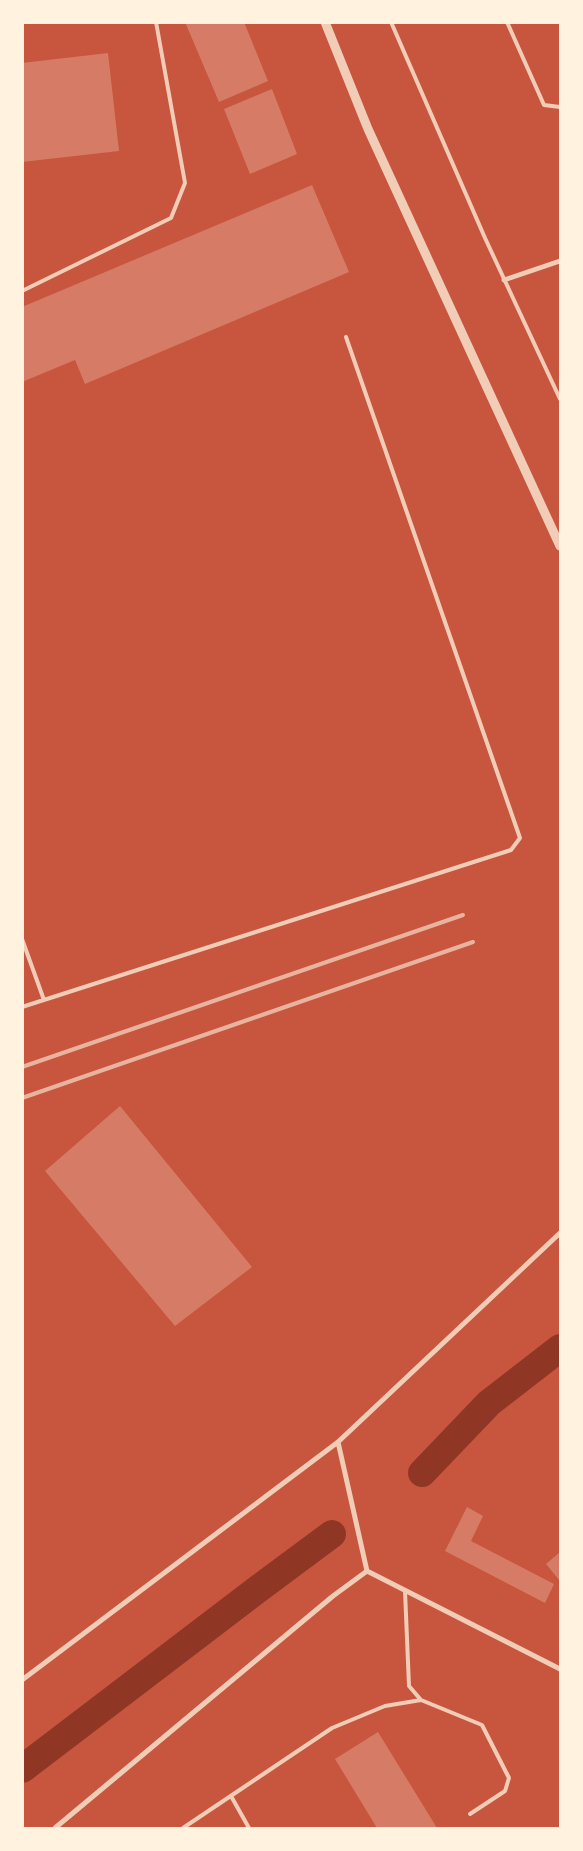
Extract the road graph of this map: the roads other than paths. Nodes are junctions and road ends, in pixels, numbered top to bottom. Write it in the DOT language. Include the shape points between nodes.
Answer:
graph roads {
  1 [pos="156,22"];
  2 [pos="325,22"];
  3 [pos="391,22"];
  4 [pos="507,22"];
  5 [pos="560,107"];
  6 [pos="560,261"];
  7 [pos="504,280"];
  8 [pos="22,291"];
  9 [pos="346,337"];
  10 [pos="560,399"];
  11 [pos="560,546"];
  12 [pos="22,939"];
  13 [pos="44,1000"];
  14 [pos="22,1007"];
  15 [pos="560,1233"];
  16 [pos="338,1442"];
  17 [pos="367,1571"];
  18 [pos="405,1591"];
  19 [pos="560,1668"];
  20 [pos="22,1680"];
  21 [pos="421,1700"];
  22 [pos="231,1796"];
  23 [pos="470,1814"];
  24 [pos="55,1828"];
  25 [pos="183,1828"];
  26 [pos="249,1828"];
  1 -- 8 [label="lane" via="185,183 171,218"];
  2 -- 11 [label="street" via="368,129"];
  3 -- 7 [label="lane"];
  4 -- 5 [label="lane" via="544,105"];
  6 -- 7 [label="street"];
  7 -- 10 [label="lane"];
  9 -- 13 [label="lane" via="520,838 511,850"];
  12 -- 13 [label="lane"];
  13 -- 14 [label="lane"];
  15 -- 16 [label="street"];
  16 -- 17 [label="street"];
  16 -- 20 [label="street"];
  17 -- 18 [label="street"];
  17 -- 24 [label="street"];
  18 -- 19 [label="street"];
  18 -- 21 [label="lane" via="408,1686"];
  21 -- 22 [label="lane" via="385,1706 332,1728"];
  21 -- 23 [label="lane" via="482,1724 508,1778 505,1791"];
  22 -- 25 [label="lane"];
  22 -- 26 [label="lane"];
}
